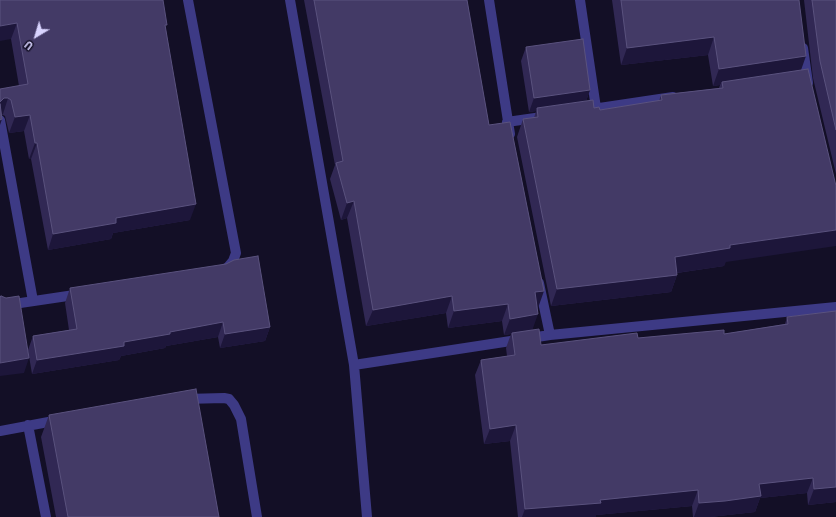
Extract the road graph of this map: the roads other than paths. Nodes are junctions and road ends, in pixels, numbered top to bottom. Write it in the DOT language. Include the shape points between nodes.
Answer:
graph roads {
  1 [pos="188,0"];
  2 [pos="290,0"];
  3 [pos="488,0"];
  4 [pos="580,0"];
  5 [pos="802,39"];
  6 [pos="810,94"];
  7 [pos="682,96"];
  8 [pos="596,108"];
  9 [pos="574,112"];
  10 [pos="544,116"];
  11 [pos="0,120"];
  12 [pos="507,122"];
  13 [pos="512,145"];
  14 [pos="212,273"];
  15 [pos="538,276"];
  16 [pos="88,292"];
  17 [pos="33,301"];
  18 [pos="0,306"];
  19 [pos="836,307"];
  20 [pos="550,335"];
  21 [pos="354,365"];
  22 [pos="176,400"];
  23 [pos="67,419"];
  24 [pos="28,425"];
  25 [pos="0,431"];
  26 [pos="46,517"];
  27 [pos="257,517"];
  28 [pos="367,517"];
  1 -- 14 [label="street" via="236,253 228,267"];
  2 -- 21 [label="street"];
  3 -- 12 [label="street"];
  4 -- 8 [label="street"];
  5 -- 6 [label="street" via="803,79"];
  7 -- 8 [label="street"];
  8 -- 9 [label="street"];
  10 -- 12 [label="street"];
  11 -- 17 [label="street"];
  12 -- 13 [label="street"];
  15 -- 20 [label="street"];
  16 -- 17 [label="street"];
  17 -- 18 [label="street"];
  19 -- 20 [label="street"];
  20 -- 21 [label="street"];
  21 -- 28 [label="street"];
  22 -- 27 [label="street" via="224,398 234,405 242,419"];
  23 -- 24 [label="street"];
  24 -- 25 [label="street"];
  24 -- 26 [label="street"];
}
